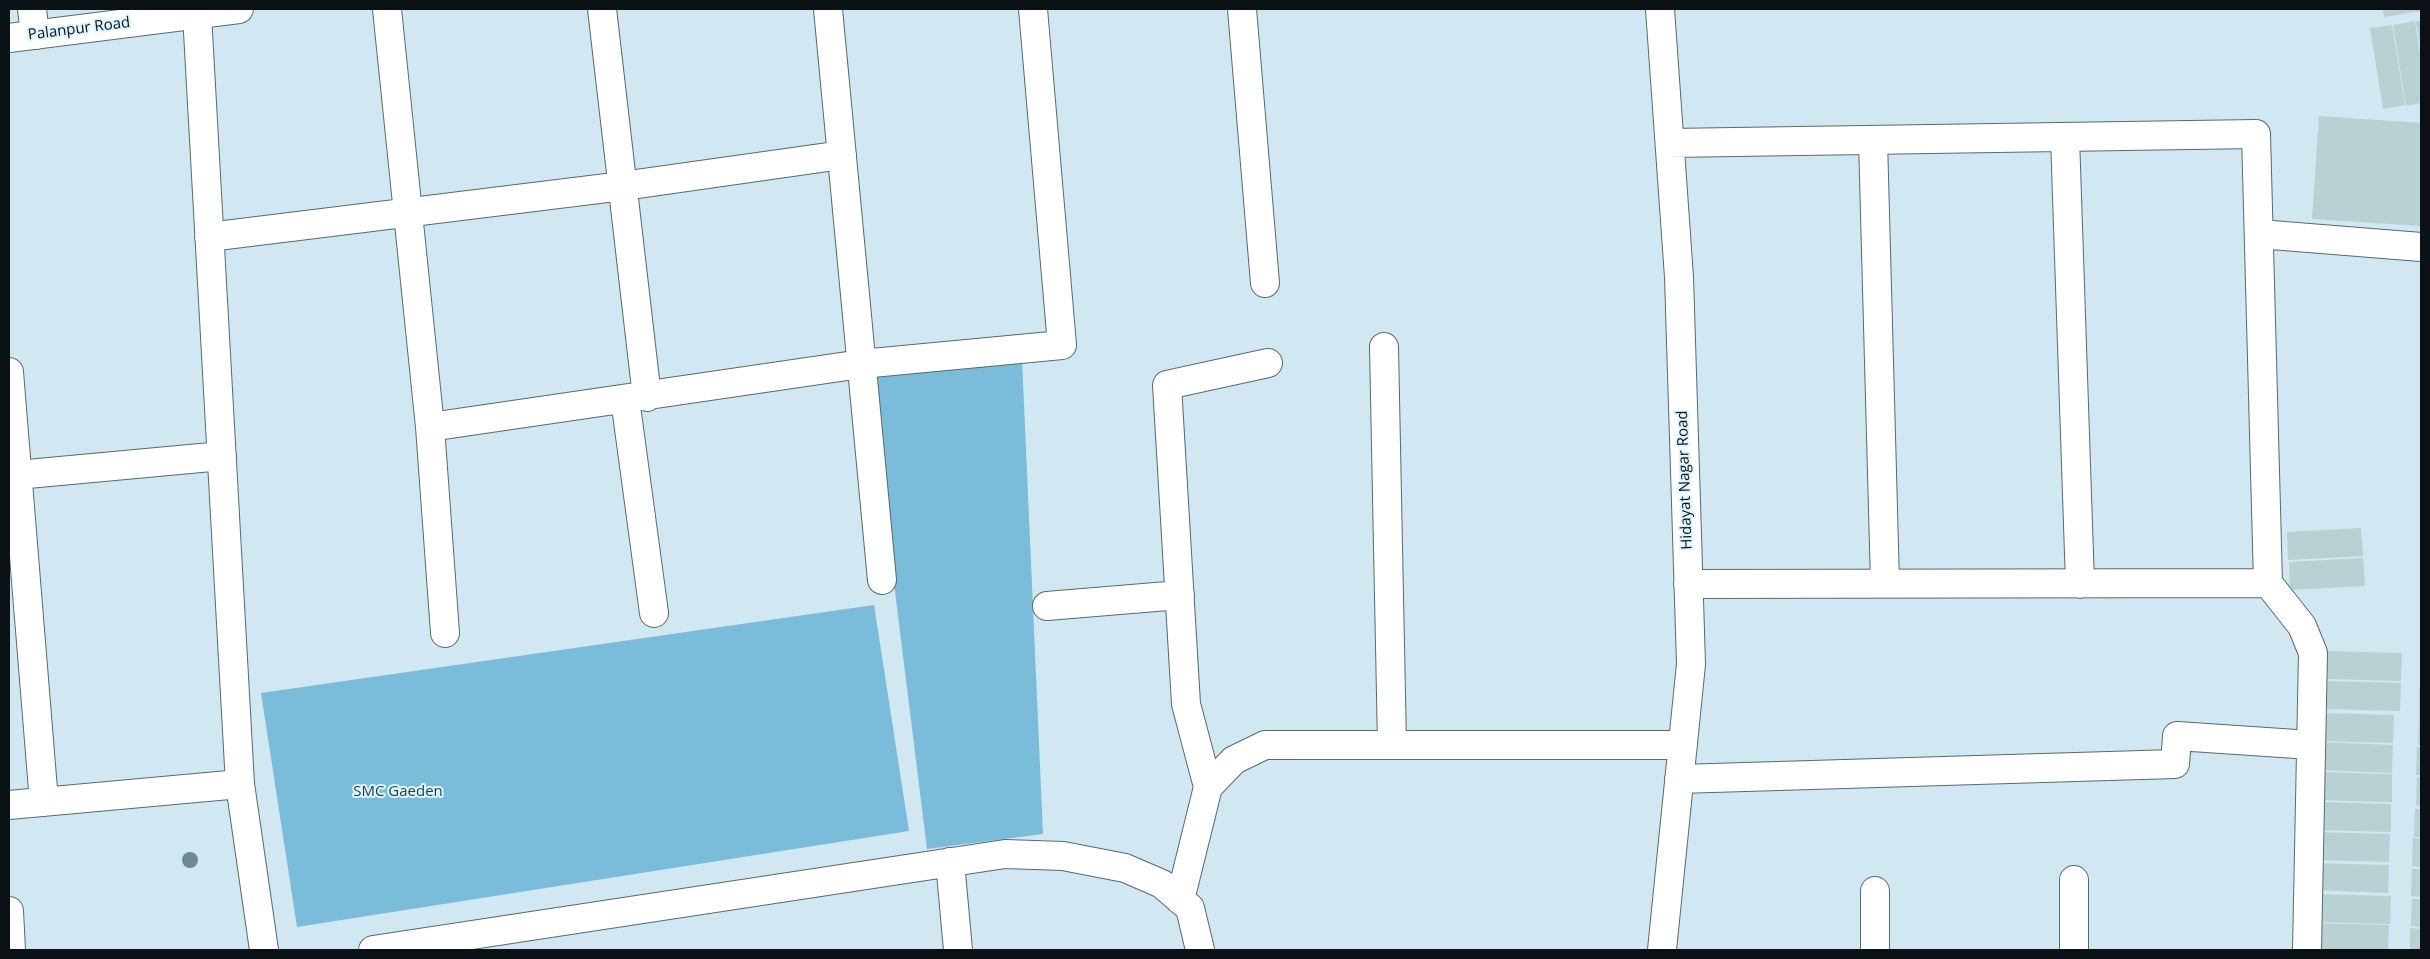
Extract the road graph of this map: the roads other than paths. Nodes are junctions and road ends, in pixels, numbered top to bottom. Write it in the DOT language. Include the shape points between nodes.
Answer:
graph roads {
  1 [pos="239,9"];
  2 [pos="387,9"];
  3 [pos="602,9"];
  4 [pos="828,9"];
  5 [pos="1033,9"];
  6 [pos="1242,9"];
  7 [pos="1660,9"];
  8 [pos="152,14"];
  9 [pos="197,14"];
  10 [pos="34,22"];
  11 [pos="9,38"];
  12 [pos="2066,136"];
  13 [pos="1873,140"];
  14 [pos="1670,143"];
  15 [pos="842,155"];
  16 [pos="623,186"];
  17 [pos="408,213"];
  18 [pos="2259,234"];
  19 [pos="209,237"];
  20 [pos="2421,247"];
  21 [pos="1266,283"];
  22 [pos="1384,347"];
  23 [pos="861,364"];
  24 [pos="1268,364"];
  25 [pos="9,372"];
  26 [pos="636,398"];
  27 [pos="430,427"];
  28 [pos="222,456"];
  29 [pos="17,475"];
  30 [pos="882,580"];
  31 [pos="1885,583"];
  32 [pos="2268,583"];
  33 [pos="1688,584"];
  34 [pos="2080,584"];
  35 [pos="1180,595"];
  36 [pos="1047,606"];
  37 [pos="654,613"];
  38 [pos="445,633"];
  39 [pos="2311,744"];
  40 [pos="1392,745"];
  41 [pos="1682,745"];
  42 [pos="1679,779"];
  43 [pos="240,784"];
  44 [pos="1208,787"];
  45 [pos="44,802"];
  46 [pos="9,804"];
  47 [pos="950,862"];
  48 [pos="2074,880"];
  49 [pos="1875,891"];
  50 [pos="1180,900"];
  51 [pos="9,911"];
  52 [pos="11,950"];
  53 [pos="264,950"];
  54 [pos="373,950"];
  55 [pos="958,950"];
  56 [pos="1200,950"];
  57 [pos="1662,950"];
  58 [pos="1874,950"];
  59 [pos="2074,950"];
  60 [pos="2307,950"];
  1 -- 9 [label="street, Palanpur Road"];
  2 -- 17 [label="street"];
  3 -- 16 [label="street"];
  4 -- 15 [label="street"];
  5 -- 23 [label="street" via="1062,345"];
  6 -- 21 [label="street"];
  7 -- 14 [label="street, Hidayat Nagar Road"];
  8 -- 9 [label="street, Palanpur Road"];
  8 -- 10 [label="street, Palanpur Road"];
  9 -- 19 [label="street"];
  10 -- 11 [label="street, Palanpur Road"];
  12 -- 13 [label="street"];
  12 -- 18 [label="street" via="2256,134"];
  12 -- 34 [label="street"];
  13 -- 14 [label="street"];
  13 -- 31 [label="street"];
  14 -- 33 [label="street, Hidayat Nagar Road" via="1679,277"];
  15 -- 16 [label="street"];
  15 -- 23 [label="street"];
  16 -- 17 [label="street"];
  16 -- 26 [label="street"];
  17 -- 19 [label="street"];
  17 -- 27 [label="street"];
  18 -- 20 [label="street"];
  18 -- 32 [label="street"];
  19 -- 28 [label="street"];
  22 -- 40 [label="street"];
  23 -- 26 [label="street"];
  23 -- 30 [label="street"];
  24 -- 35 [label="street" via="1167,385"];
  25 -- 29 [label="street"];
  26 -- 27 [label="street"];
  26 -- 37 [label="street"];
  27 -- 38 [label="street"];
  28 -- 29 [label="street"];
  28 -- 43 [label="street"];
  29 -- 45 [label="street"];
  31 -- 33 [label="street"];
  31 -- 34 [label="street"];
  32 -- 34 [label="street"];
  32 -- 39 [label="street" via="2302,626 2314,654"];
  33 -- 41 [label="street, Hidayat Nagar Road" via="1691,664"];
  35 -- 36 [label="street"];
  35 -- 44 [label="street" via="1186,704"];
  39 -- 42 [label="street" via="2177,736 2175,764"];
  39 -- 60 [label="street"];
  40 -- 41 [label="street"];
  40 -- 44 [label="street" via="1265,745 1234,760"];
  41 -- 42 [label="street, Hidayat Nagar Road"];
  42 -- 57 [label="street, Hidayat Nagar Road"];
  43 -- 45 [label="street"];
  43 -- 53 [label="street"];
  44 -- 50 [label="street"];
  45 -- 46 [label="street"];
  47 -- 50 [label="street" via="1005,854 1063,856 1125,868 1162,884"];
  47 -- 54 [label="street"];
  47 -- 55 [label="street"];
  48 -- 59 [label="street"];
  49 -- 58 [label="street"];
  50 -- 56 [label="street" via="1190,908"];
  51 -- 52 [label="street"];
}
